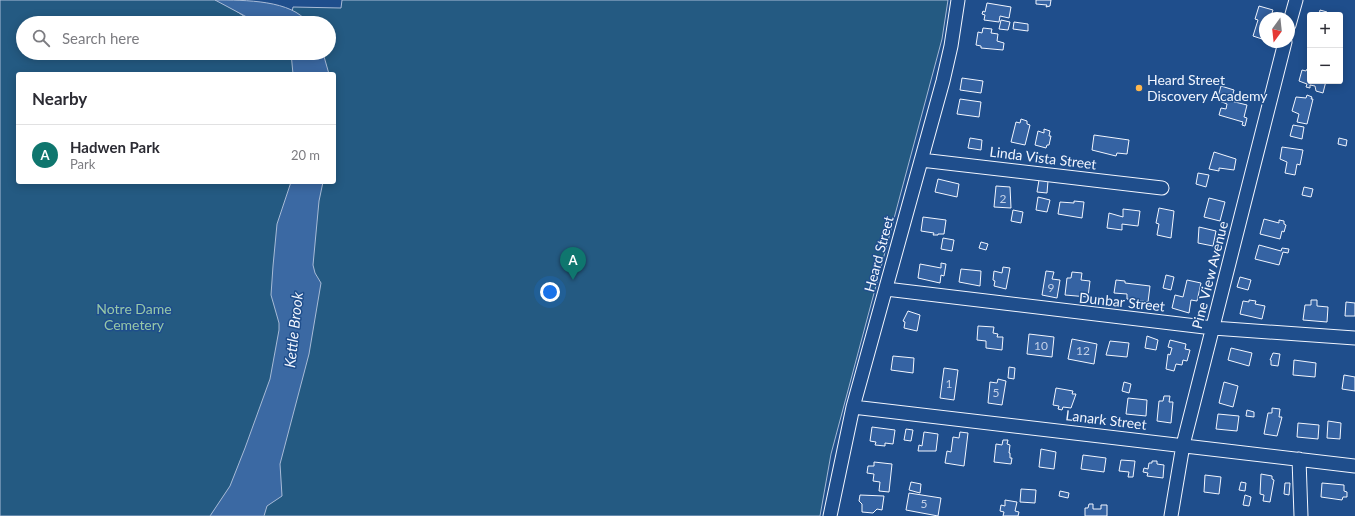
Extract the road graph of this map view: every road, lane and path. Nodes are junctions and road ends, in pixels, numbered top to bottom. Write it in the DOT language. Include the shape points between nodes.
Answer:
graph roads {
  1 [pos="958,0"];
  2 [pos="1296,0"];
  3 [pos="1293,12"];
  4 [pos="1283,48"];
  5 [pos="921,160"];
  6 [pos="1162,188"];
  7 [pos="886,289"];
  8 [pos="1213,328"];
  9 [pos="1355,338"];
  10 [pos="853,407"];
  11 [pos="1183,446"];
  12 [pos="1299,459"];
  13 [pos="1355,466"];
  14 [pos="830,516"];
  15 [pos="1170,516"];
  16 [pos="1301,516"];
  1 -- 5 [label="street, Heard Street" via="951,46"];
  2 -- 3 [label="street"];
  4 -- 8 [label="street, Pine View Avenue"];
  5 -- 6 [label="street, Linda Vista Street"];
  5 -- 7 [label="street, Heard Street"];
  7 -- 8 [label="street, Dunbar Street"];
  7 -- 10 [label="street, Heard Street"];
  8 -- 9 [label="street, Dunbar Street"];
  8 -- 11 [label="street, Pine View Avenue"];
  10 -- 11 [label="street, Lanark Street"];
  10 -- 14 [label="street, Heard Street"];
  11 -- 12 [label="street, Lanark Street"];
  11 -- 15 [label="street, Pine View Avenue"];
  12 -- 13 [label="street, Lanark Street"];
  12 -- 16 [label="street"];
}
